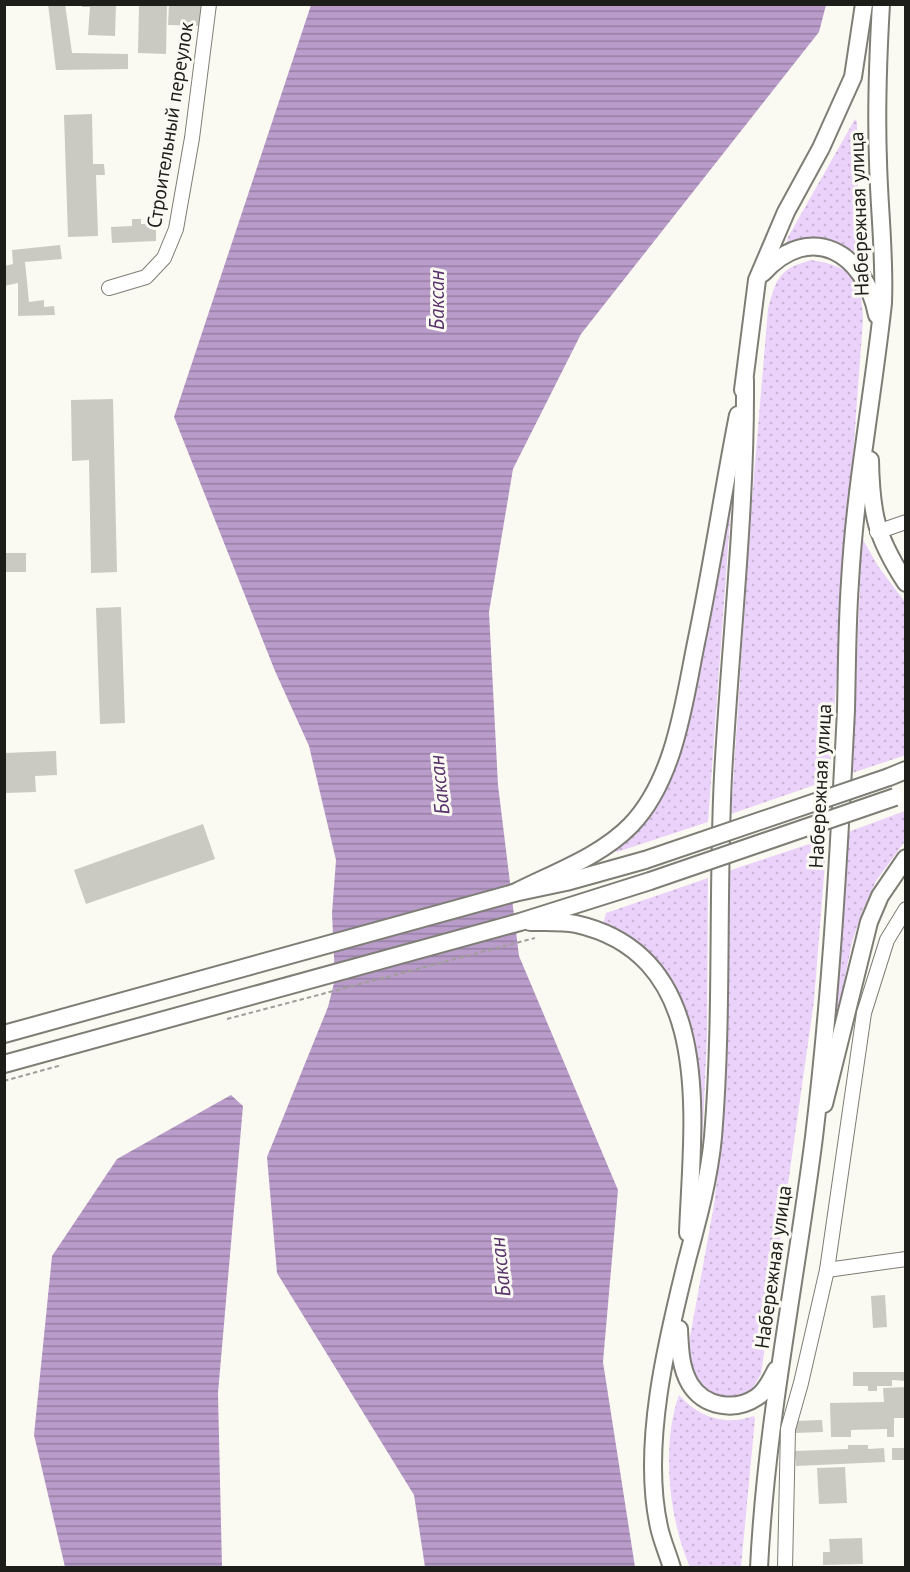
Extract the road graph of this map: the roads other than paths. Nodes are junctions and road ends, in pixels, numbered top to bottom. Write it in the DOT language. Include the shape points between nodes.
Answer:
graph roads {
  1 [pos="209,4"];
  2 [pos="864,4"];
  3 [pos="881,4"];
  4 [pos="757,280"];
  5 [pos="109,288"];
  6 [pos="880,331"];
  7 [pos="745,380"];
  8 [pos="869,411"];
  9 [pos="906,522"];
  10 [pos="877,532"];
  11 [pos="906,583"];
  12 [pos="906,770"];
  13 [pos="900,795"];
  14 [pos="906,858"];
  15 [pos="514,893"];
  16 [pos="906,909"];
  17 [pos="520,922"];
  18 [pos="4,1034"];
  19 [pos="4,1064"];
  20 [pos="814,1136"];
  21 [pos="906,1259"];
  22 [pos="687,1263"];
  23 [pos="827,1270"];
  24 [pos="678,1301"];
  25 [pos="780,1364"];
  26 [pos="672,1568"];
  27 [pos="759,1568"];
  28 [pos="785,1568"];
  1 -- 5 [label="street, Строительный переулок" via="176,229 164,258 146,277"];
  2 -- 4 [label="main road" via="853,77"];
  3 -- 6 [label="main road, Набережная улица" via="878,161 884,271"];
  4 -- 6 [label="main road" via="784,255 816,248 832,250 849,259 868,284"];
  4 -- 7 [label="main road"];
  6 -- 8 [label="main road, Набережная улица"];
  7 -- 15 [label="main road" via="690,673 661,778 648,804 631,825 607,844"];
  7 -- 22 [label="main road" via="746,451 723,777 713,1138 705,1194"];
  8 -- 10 [label="main road" via="872,509"];
  8 -- 20 [label="main road, Набережная улица" via="850,582 830,961"];
  9 -- 10 [label="street"];
  10 -- 11 [label="main road"];
  12 -- 15 [label="main road, bridge" via="645,860"];
  13 -- 17 [label="main road, bridge"];
  14 -- 20 [label="main road" via="880,896 869,922 831,1082"];
  15 -- 18 [label="main road"];
  16 -- 23 [label="street" via="887,940 864,1013"];
  17 -- 19 [label="main road"];
  17 -- 22 [label="main road" via="574,923 616,938 650,966 678,1011 691,1086"];
  20 -- 25 [label="main road, Набережная улица"];
  21 -- 23 [label="street"];
  22 -- 24 [label="main road"];
  23 -- 28 [label="street" via="788,1429"];
  24 -- 25 [label="main road" via="684,1371 702,1398 730,1406 758,1397"];
  24 -- 26 [label="main road" via="654,1442 659,1528"];
  25 -- 27 [label="main road, Набережная улица"];
}
